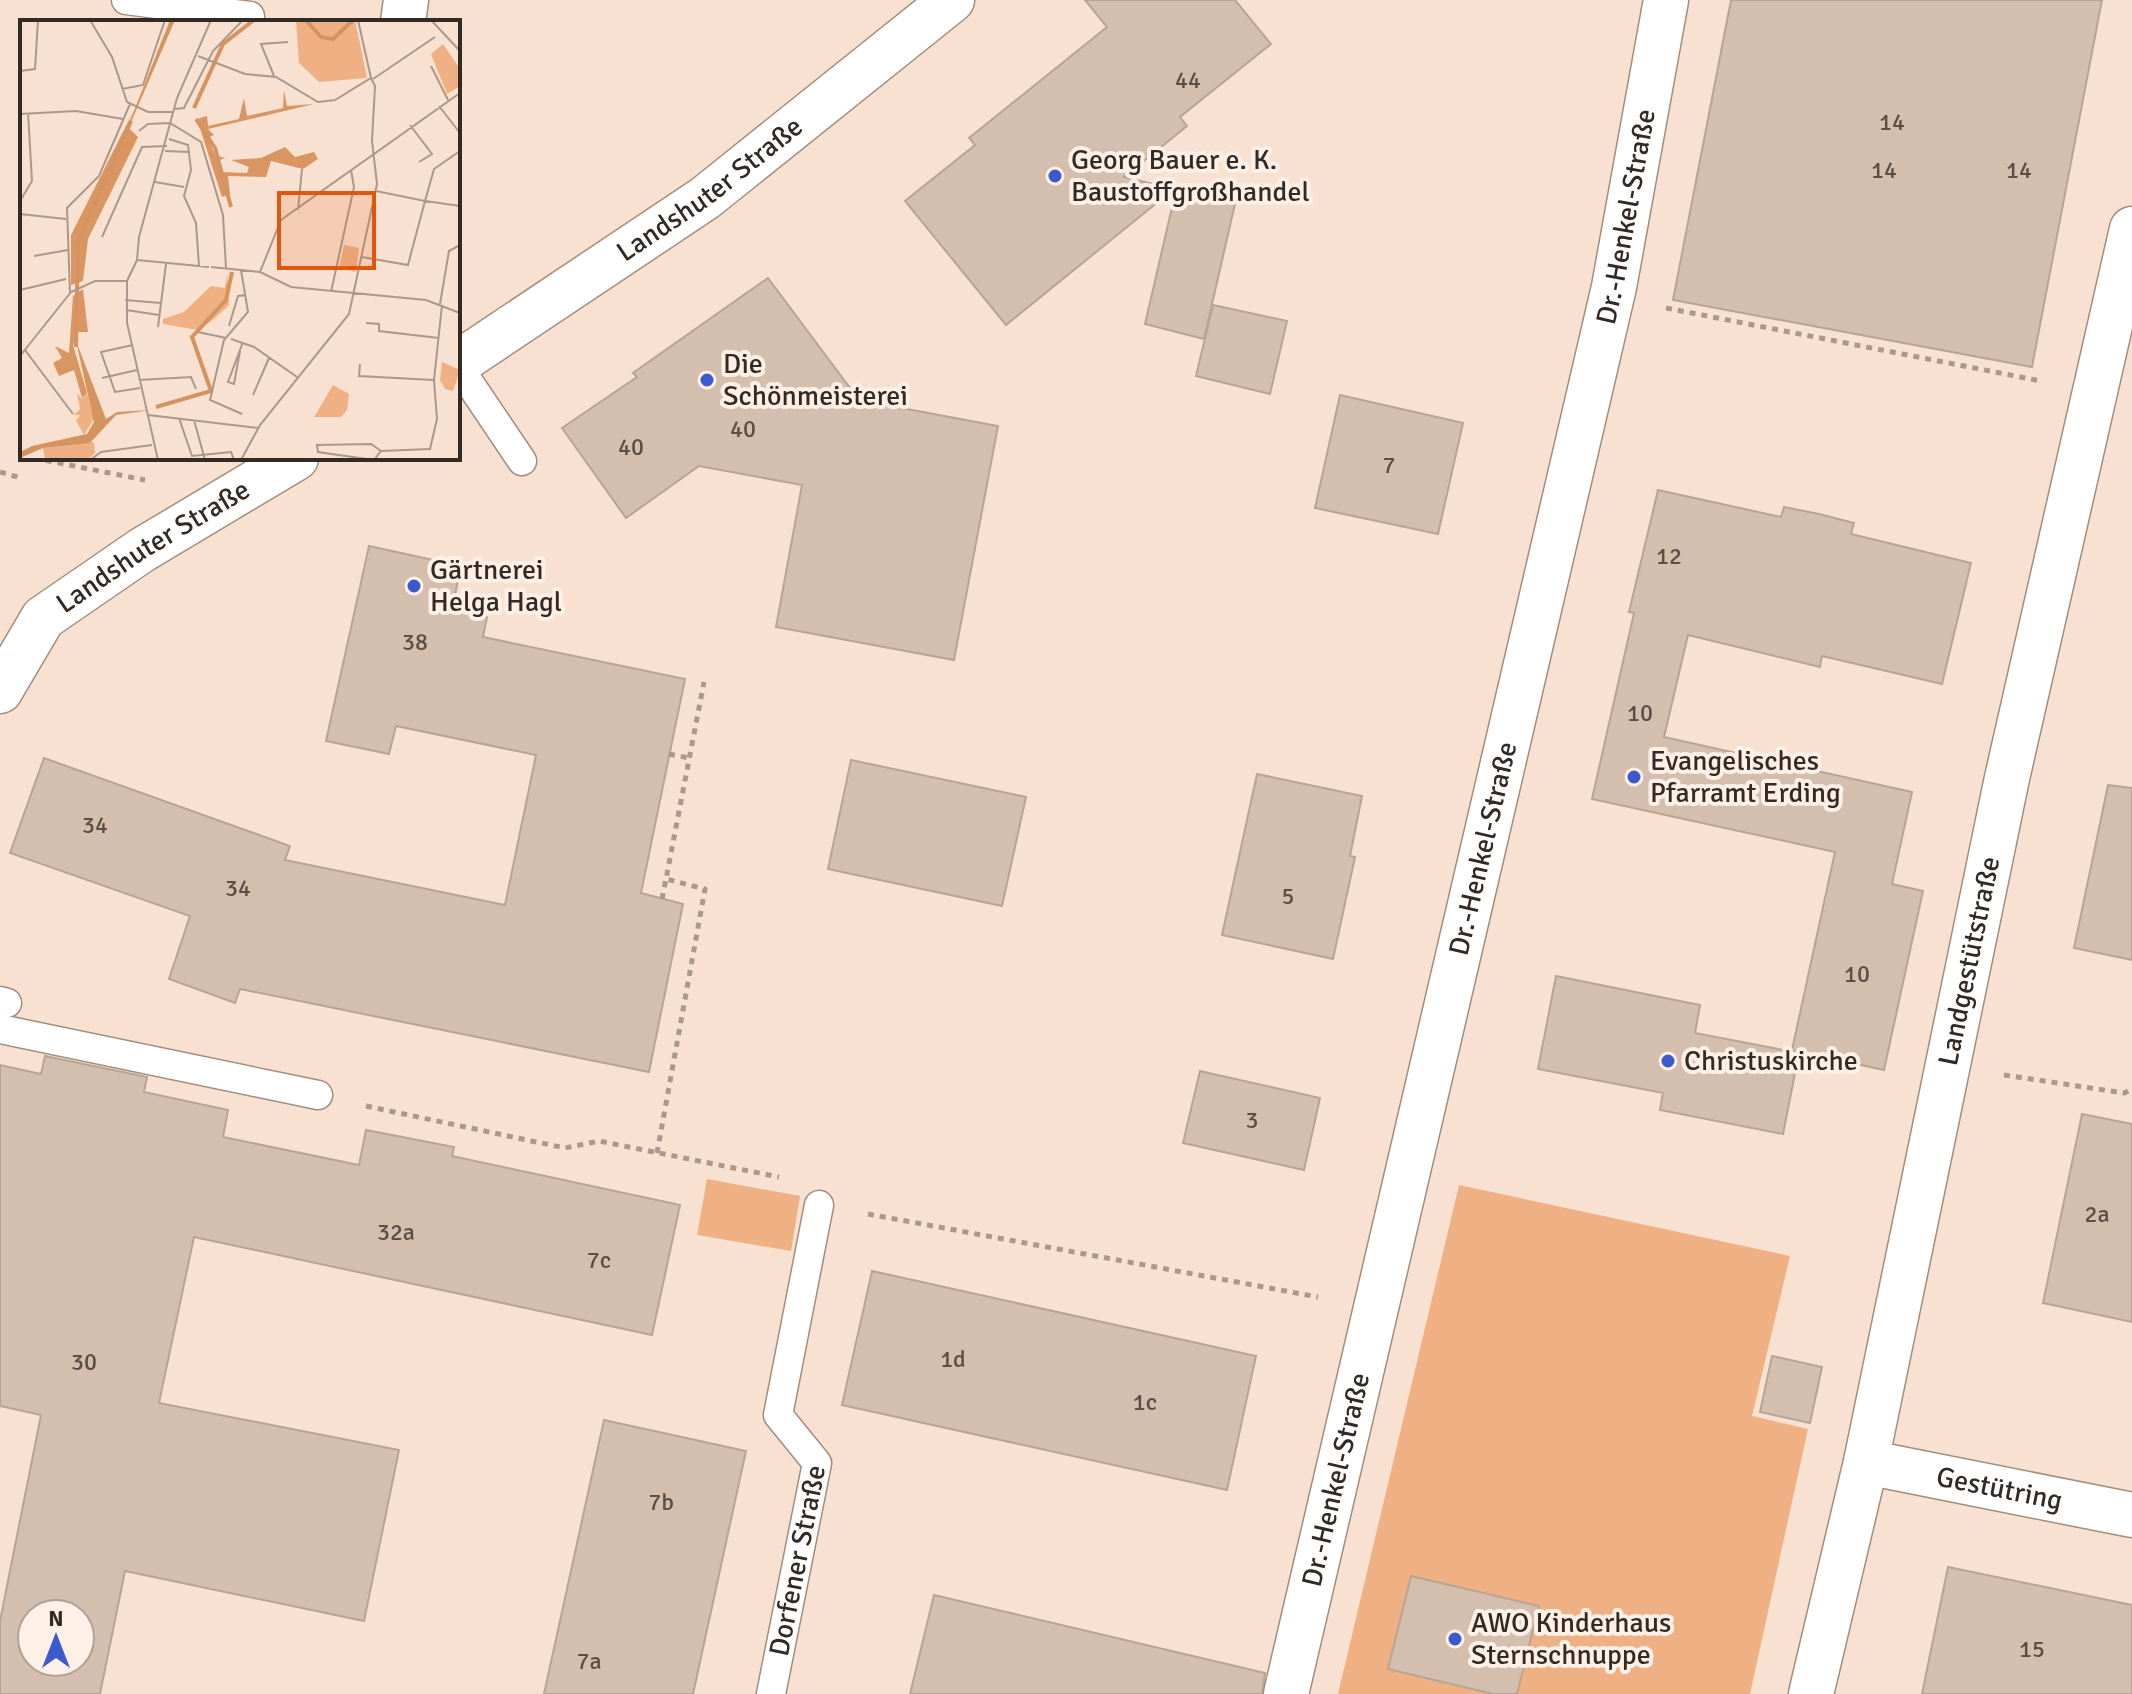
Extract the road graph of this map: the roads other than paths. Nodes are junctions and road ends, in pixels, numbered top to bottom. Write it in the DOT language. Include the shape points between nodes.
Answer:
graph roads {
  1 [pos="126,0"];
  2 [pos="406,0"];
  3 [pos="952,0"];
  4 [pos="1666,0"];
  5 [pos="249,20"];
  6 [pos="403,20"];
  7 [pos="2132,229"];
  8 [pos="460,364"];
  9 [pos="460,368"];
  10 [pos="293,460"];
  11 [pos="522,461"];
  12 [pos="0,691"];
  13 [pos="2,1011"];
  14 [pos="318,1095"];
  15 [pos="819,1205"];
  16 [pos="1866,1462"];
  17 [pos="2132,1515"];
  18 [pos="771,1694"];
  19 [pos="1286,1694"];
  20 [pos="1811,1694"];
  1 -- 5 [label="lane" via="250,16"];
  2 -- 6 [label="street"];
  3 -- 8 [label="street, Landshuter Straße" via="705,198"];
  4 -- 19 [label="street, Dr.-Henkel-Straße" via="1614,287"];
  7 -- 16 [label="street, Landgestütstraße" via="2007,778"];
  9 -- 11 [label="lane"];
  10 -- 12 [label="street, Landshuter Straße" via="142,550 43,618"];
  13 -- 14 [label="lane"];
  15 -- 18 [label="lane, Dorfener Straße" via="778,1415 817,1463"];
  16 -- 17 [label="street, Gestütring"];
  16 -- 20 [label="street, Landgestütstraße"];
}
